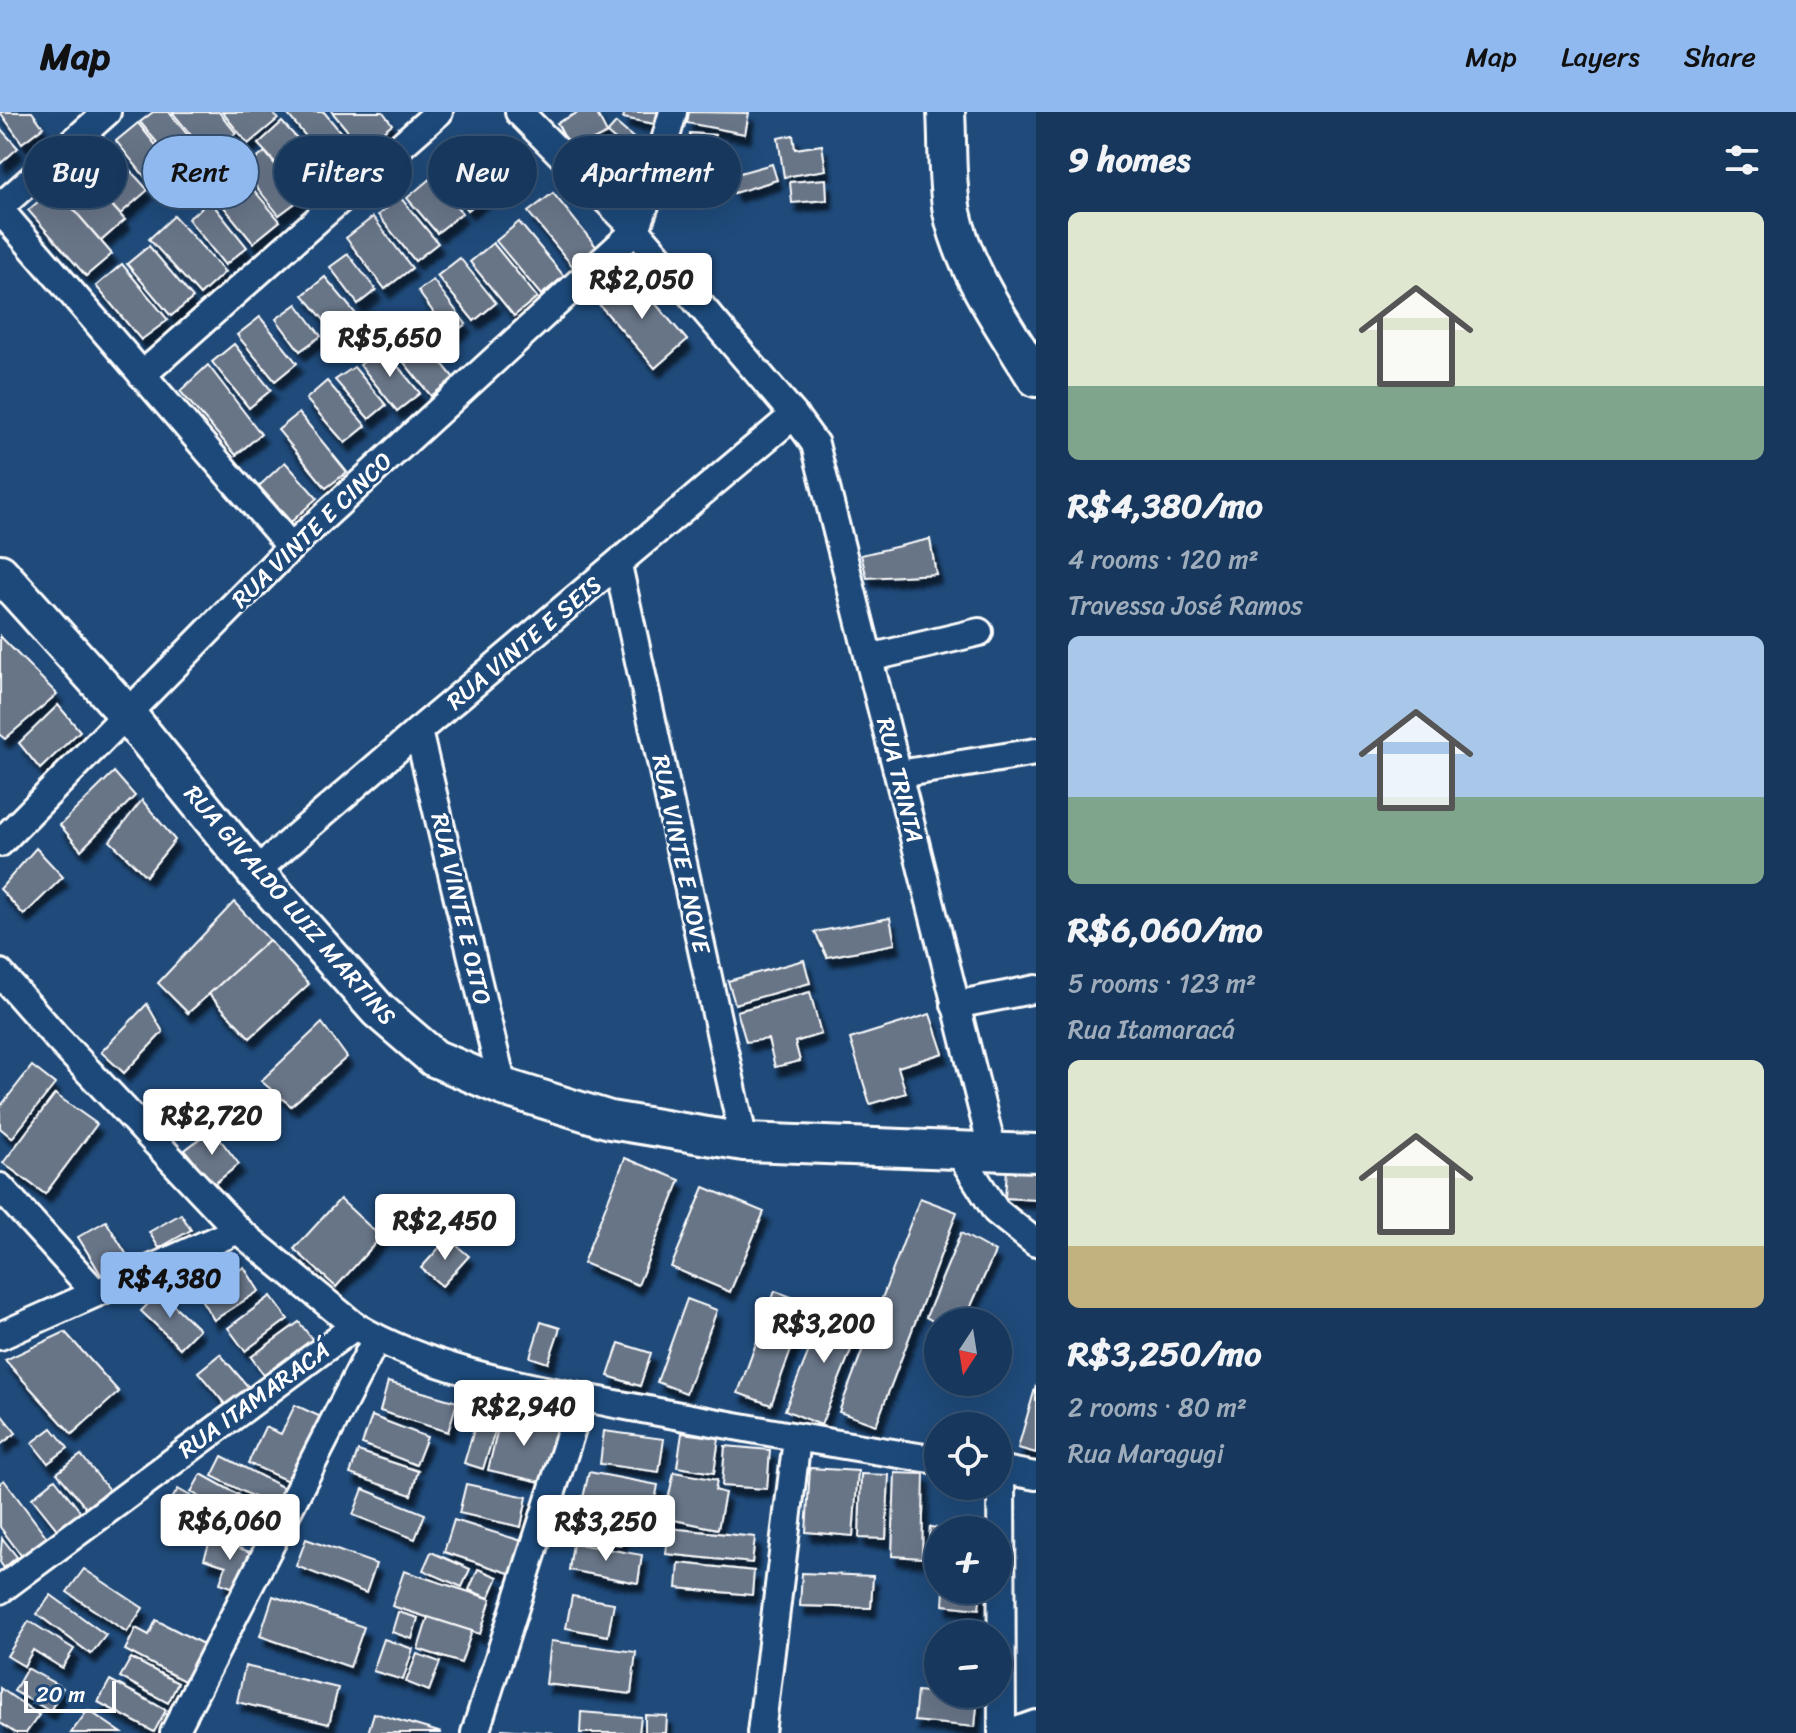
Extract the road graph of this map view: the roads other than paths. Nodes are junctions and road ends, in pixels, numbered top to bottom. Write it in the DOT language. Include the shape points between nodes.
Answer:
graph roads {
  1 [pos="107,112"];
  2 [pos="439,112"];
  3 [pos="519,112"];
  4 [pos="673,112"];
  5 [pos="946,112"];
  6 [pos="0,208"];
  7 [pos="636,230"];
  8 [pos="142,375"];
  9 [pos="1036,378"];
  10 [pos="794,415"];
  11 [pos="291,547"];
  12 [pos="618,565"];
  13 [pos="0,573"];
  14 [pos="979,632"];
  15 [pos="869,658"];
  16 [pos="126,713"];
  17 [pos="418,731"];
  18 [pos="1036,752"];
  19 [pos="899,774"];
  20 [pos="0,843"];
  21 [pos="255,872"];
  22 [pos="0,973"];
  23 [pos="1036,989"];
  24 [pos="955,1005"];
  25 [pos="503,1087"];
  26 [pos="744,1142"];
  27 [pos="976,1152"];
  28 [pos="1036,1153"];
  29 [pos="0,1187"];
  30 [pos="238,1230"];
  31 [pos="1036,1243"];
  32 [pos="95,1292"];
  33 [pos="366,1332"];
  34 [pos="0,1336"];
  35 [pos="582,1397"];
  36 [pos="797,1439"];
  37 [pos="924,1458"];
  38 [pos="1012,1472"];
  39 [pos="1036,1476"];
  40 [pos="1000,1500"];
  41 [pos="0,1590"];
  42 [pos="1036,1724"];
  43 [pos="174,1733"];
  44 [pos="475,1733"];
  45 [pos="761,1733"];
  46 [pos="1002,1733"];
  47 [pos="1011,1733"];
  1 -- 6 [label="street"];
  2 -- 8 [label="street"];
  3 -- 7 [label="street, RUA TRINTA"];
  4 -- 7 [label="street"];
  5 -- 9 [label="street" via="951,207 962,248"];
  6 -- 8 [label="street"];
  7 -- 10 [label="street, RUA TRINTA"];
  7 -- 11 [label="street, RUA VINTE E CINCO"];
  8 -- 11 [label="street"];
  10 -- 12 [label="street, RUA VINTE E SEIS"];
  10 -- 15 [label="street, RUA TRINTA" via="815,444"];
  11 -- 16 [label="street, RUA VINTE E CINCO"];
  12 -- 17 [label="street, RUA VINTE E SEIS"];
  12 -- 26 [label="street, RUA VINTE E NOVE"];
  13 -- 16 [label="street, RUA GIVALDO LUIZ MARTINS"];
  14 -- 15 [label="street"];
  15 -- 19 [label="street, RUA TRINTA"];
  16 -- 20 [label="street, RUA VINTE E CINCO"];
  16 -- 21 [label="street, RUA GIVALDO LUIZ MARTINS"];
  17 -- 21 [label="street, RUA VINTE E SEIS"];
  17 -- 25 [label="street, RUA VINTE E OITO"];
  18 -- 19 [label="street"];
  19 -- 24 [label="street, RUA TRINTA"];
  21 -- 25 [label="street, RUA GIVALDO LUIZ MARTINS" via="378,1010 434,1058"];
  22 -- 30 [label="street"];
  23 -- 24 [label="street"];
  24 -- 27 [label="street, RUA TRINTA"];
  25 -- 26 [label="street, RUA GIVALDO LUIZ MARTINS" via="610,1120"];
  26 -- 27 [label="street, RUA GIVALDO LUIZ MARTINS"];
  27 -- 28 [label="street, RUA GIVALDO LUIZ MARTINS"];
  27 -- 31 [label="street, RUA TRINTA" via="996,1211"];
  29 -- 32 [label="street"];
  30 -- 32 [label="street"];
  30 -- 33 [label="street"];
  32 -- 34 [label="street"];
  33 -- 35 [label="street" via="477,1375"];
  33 -- 41 [label="street, RUA ITAMARACÁ"];
  33 -- 43 [label="street"];
  35 -- 36 [label="street"];
  35 -- 44 [label="street"];
  36 -- 37 [label="street"];
  36 -- 45 [label="street"];
  38 -- 39 [label="street"];
  40 -- 46 [label="street"];
  42 -- 47 [label="street"];
}
